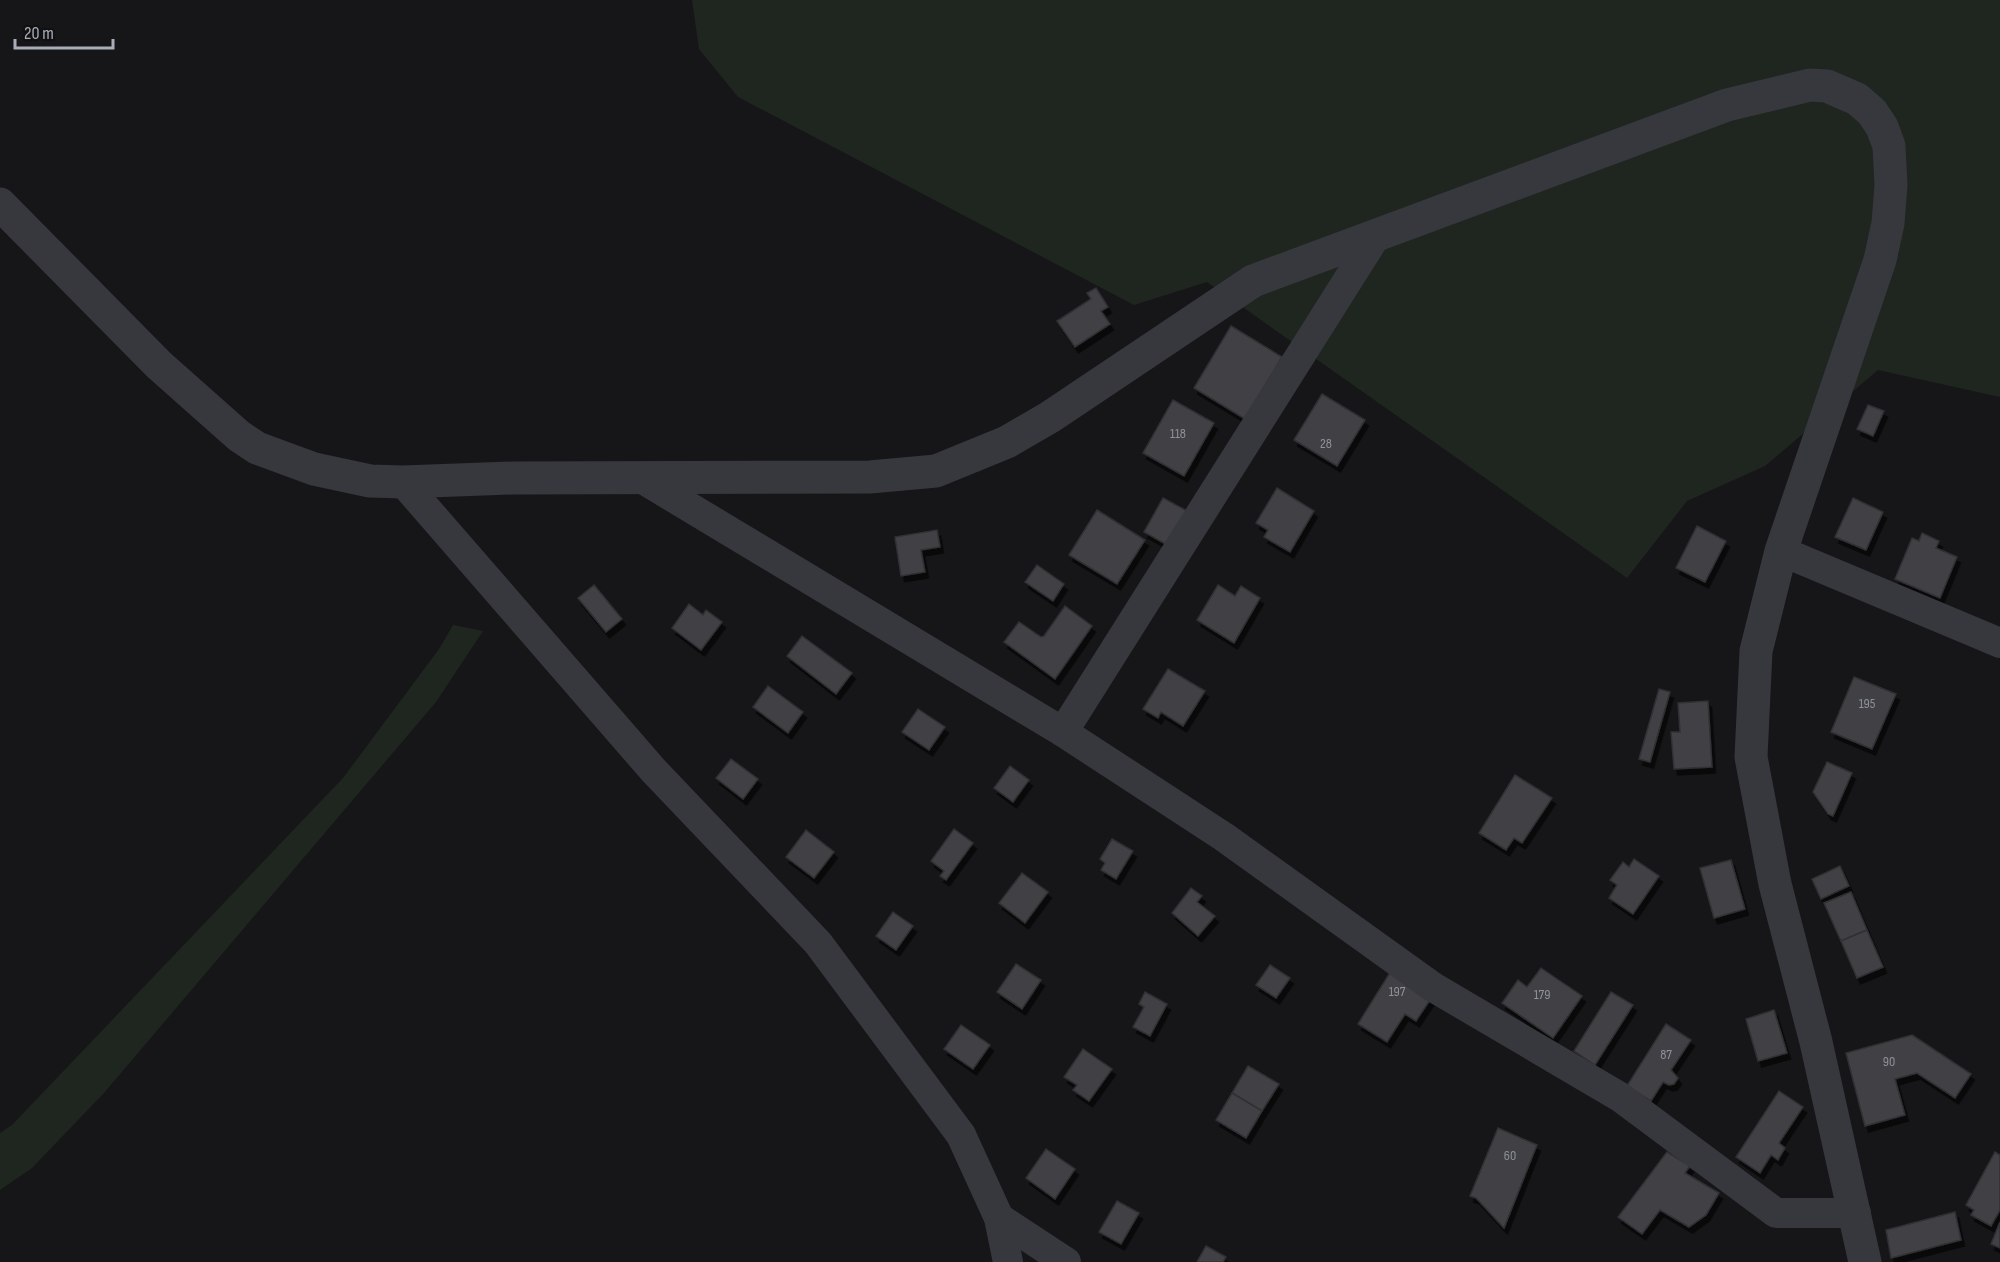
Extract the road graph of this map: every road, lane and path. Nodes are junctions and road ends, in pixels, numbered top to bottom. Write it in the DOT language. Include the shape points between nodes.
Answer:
graph roads {
  1 [pos="0,204"];
  2 [pos="1377,234"];
  3 [pos="642,478"];
  4 [pos="403,483"];
  5 [pos="1781,551"];
  6 [pos="2000,644"];
  7 [pos="1063,732"];
  8 [pos="1856,1213"];
  9 [pos="999,1218"];
  10 [pos="1008,1262"];
  11 [pos="1066,1262"];
  12 [pos="1865,1262"];
  1 -- 4 [label="street" via="159,365 239,436 257,448 314,469 370,481"];
  2 -- 3 [label="street" via="1253,281 1050,417 1007,442 936,471 870,477"];
  2 -- 5 [label="street" via="1727,105 1810,85 1827,86 1857,99 1872,112 1889,146 1888,223 1880,260"];
  2 -- 7 [label="street"];
  3 -- 4 [label="street"];
  3 -- 7 [label="street"];
  4 -- 9 [label="street" via="654,771 818,943 961,1135"];
  5 -- 6 [label="street"];
  5 -- 8 [label="street" via="1756,651 1751,757 1775,884"];
  7 -- 8 [label="street" via="1224,837 1433,987 1620,1097 1776,1213"];
  8 -- 12 [label="street"];
  9 -- 10 [label="street"];
  9 -- 11 [label="street"];
}
